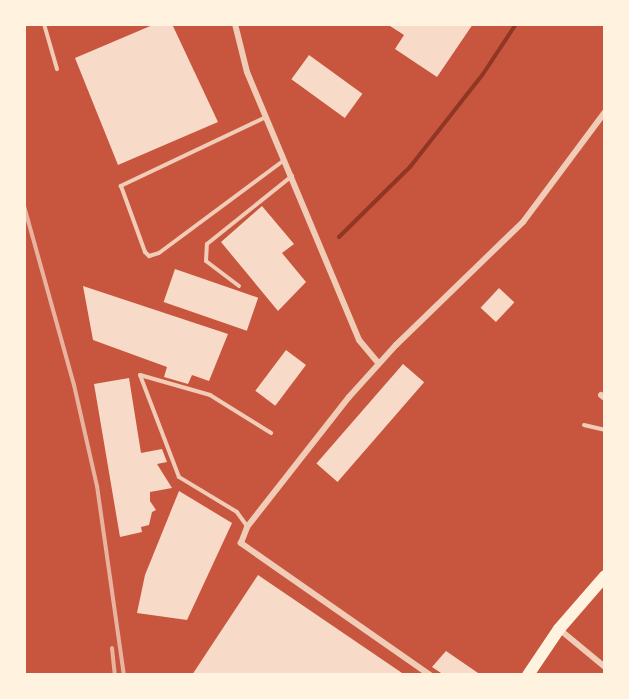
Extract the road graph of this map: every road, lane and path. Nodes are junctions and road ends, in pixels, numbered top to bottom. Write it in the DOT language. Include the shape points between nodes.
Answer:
graph roads {
  1 [pos="44,24"];
  2 [pos="235,24"];
  3 [pos="57,69"];
  4 [pos="605,112"];
  5 [pos="267,116"];
  6 [pos="285,159"];
  7 [pos="292,175"];
  8 [pos="239,286"];
  9 [pos="378,363"];
  10 [pos="584,425"];
  11 [pos="605,430"];
  12 [pos="271,433"];
  13 [pos="247,526"];
  14 [pos="605,576"];
  15 [pos="558,629"];
  16 [pos="605,667"];
  17 [pos="430,675"];
  18 [pos="528,675"];
  1 -- 3 [label="lane"];
  2 -- 5 [label="street" via="247,72"];
  4 -- 9 [label="street" via="516,229"];
  5 -- 6 [label="street"];
  5 -- 6 [label="lane" via="121,186 145,252 149,256 159,253"];
  6 -- 7 [label="street"];
  7 -- 8 [label="lane" via="207,244 206,261"];
  7 -- 9 [label="street" via="359,340"];
  9 -- 13 [label="street"];
  10 -- 11 [label="lane"];
  12 -- 13 [label="lane" via="210,395 140,375 179,477 237,512"];
  13 -- 17 [label="street" via="241,543 251,553"];
  14 -- 15 [label="main road"];
  15 -- 16 [label="street"];
  15 -- 18 [label="main road"];
}
